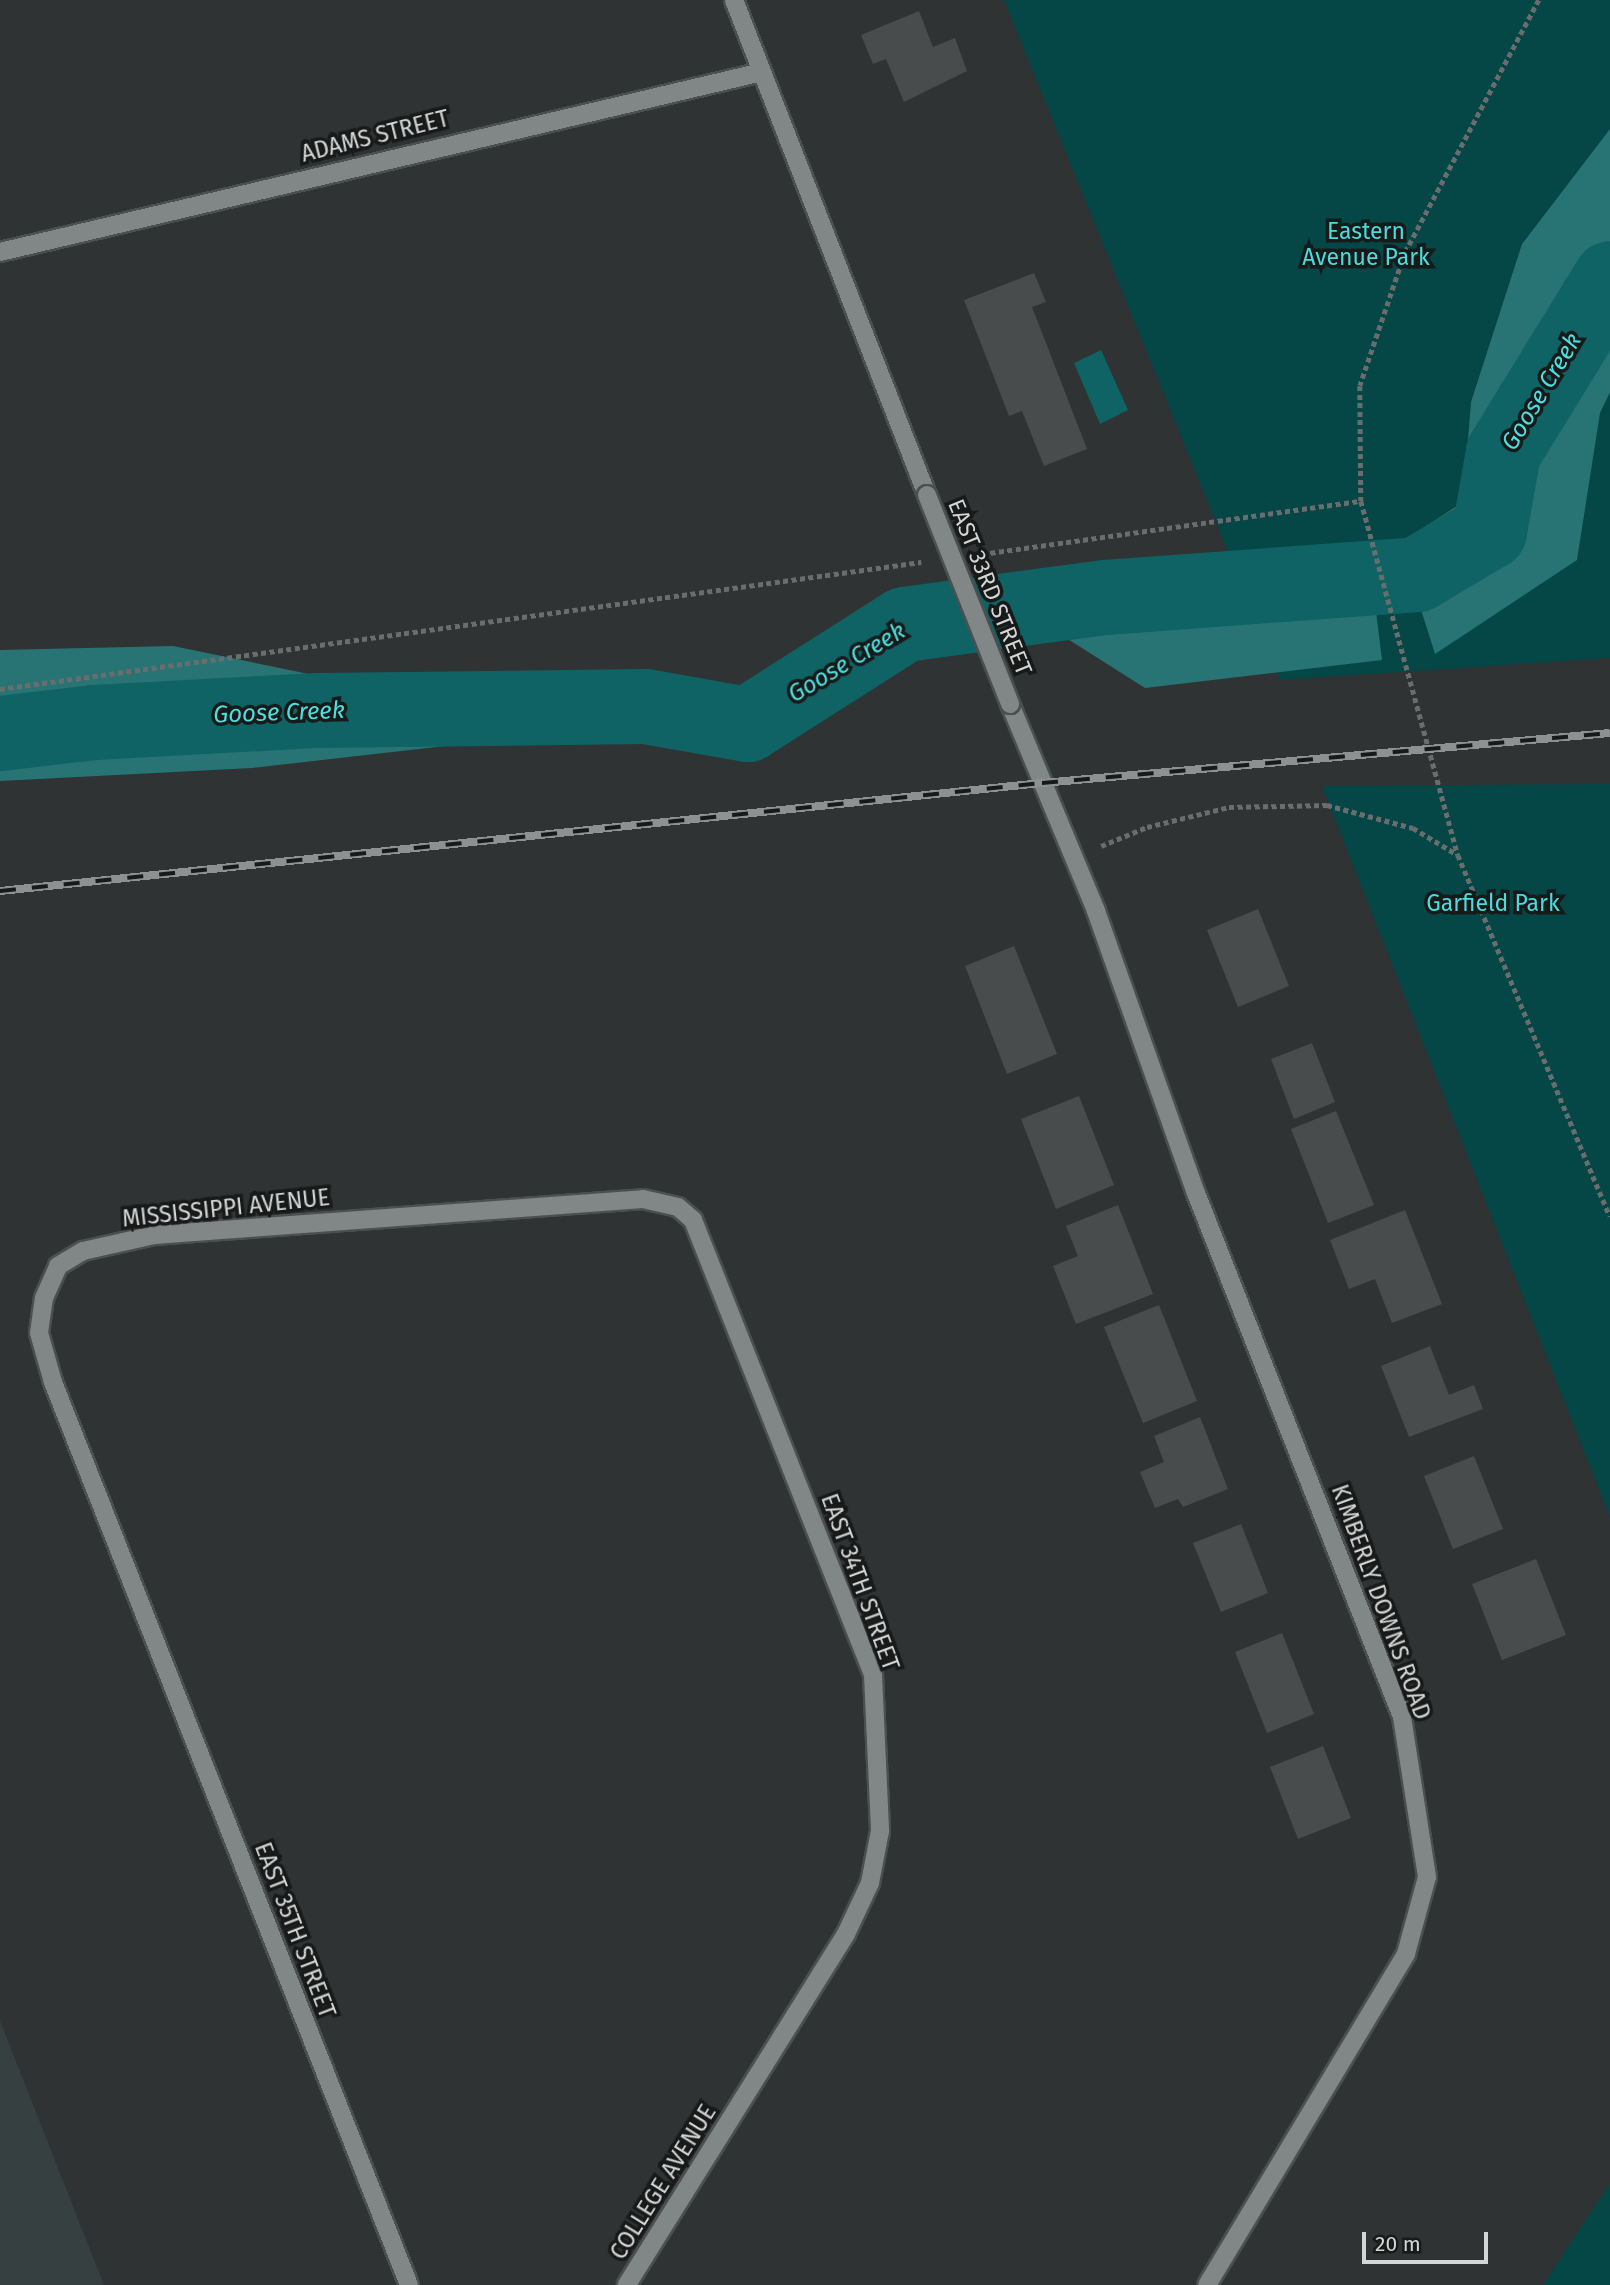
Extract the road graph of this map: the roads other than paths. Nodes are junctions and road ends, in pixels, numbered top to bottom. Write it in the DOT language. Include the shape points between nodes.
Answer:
graph roads {
  1 [pos="734,0"];
  2 [pos="762,72"];
  3 [pos="0,252"];
  4 [pos="1196,1193"];
  5 [pos="540,1206"];
  6 [pos="136,1592"];
  7 [pos="740,2104"];
  8 [pos="409,2285"];
  9 [pos="627,2285"];
  10 [pos="1207,2285"];
  1 -- 2 [label="street, EAST 33RD STREET"];
  2 -- 3 [label="street, ADAMS STREET"];
  2 -- 4 [label="street, EAST 33RD STREET, bridge" via="1074,858"];
  4 -- 10 [label="street, KIMBERLY DOWNS ROAD" via="1402,1717 1427,1877 1406,1954"];
  5 -- 6 [label="street, MISSISSIPPI AVENUE" via="154,1235 83,1251 58,1266 44,1298 39,1333"];
  5 -- 7 [label="street, EAST 34TH STREET" via="643,1199 678,1208 693,1220 873,1675 880,1831 870,1883 846,1934"];
  6 -- 8 [label="street, EAST 35TH STREET"];
  7 -- 9 [label="street, COLLEGE AVENUE"];
}
